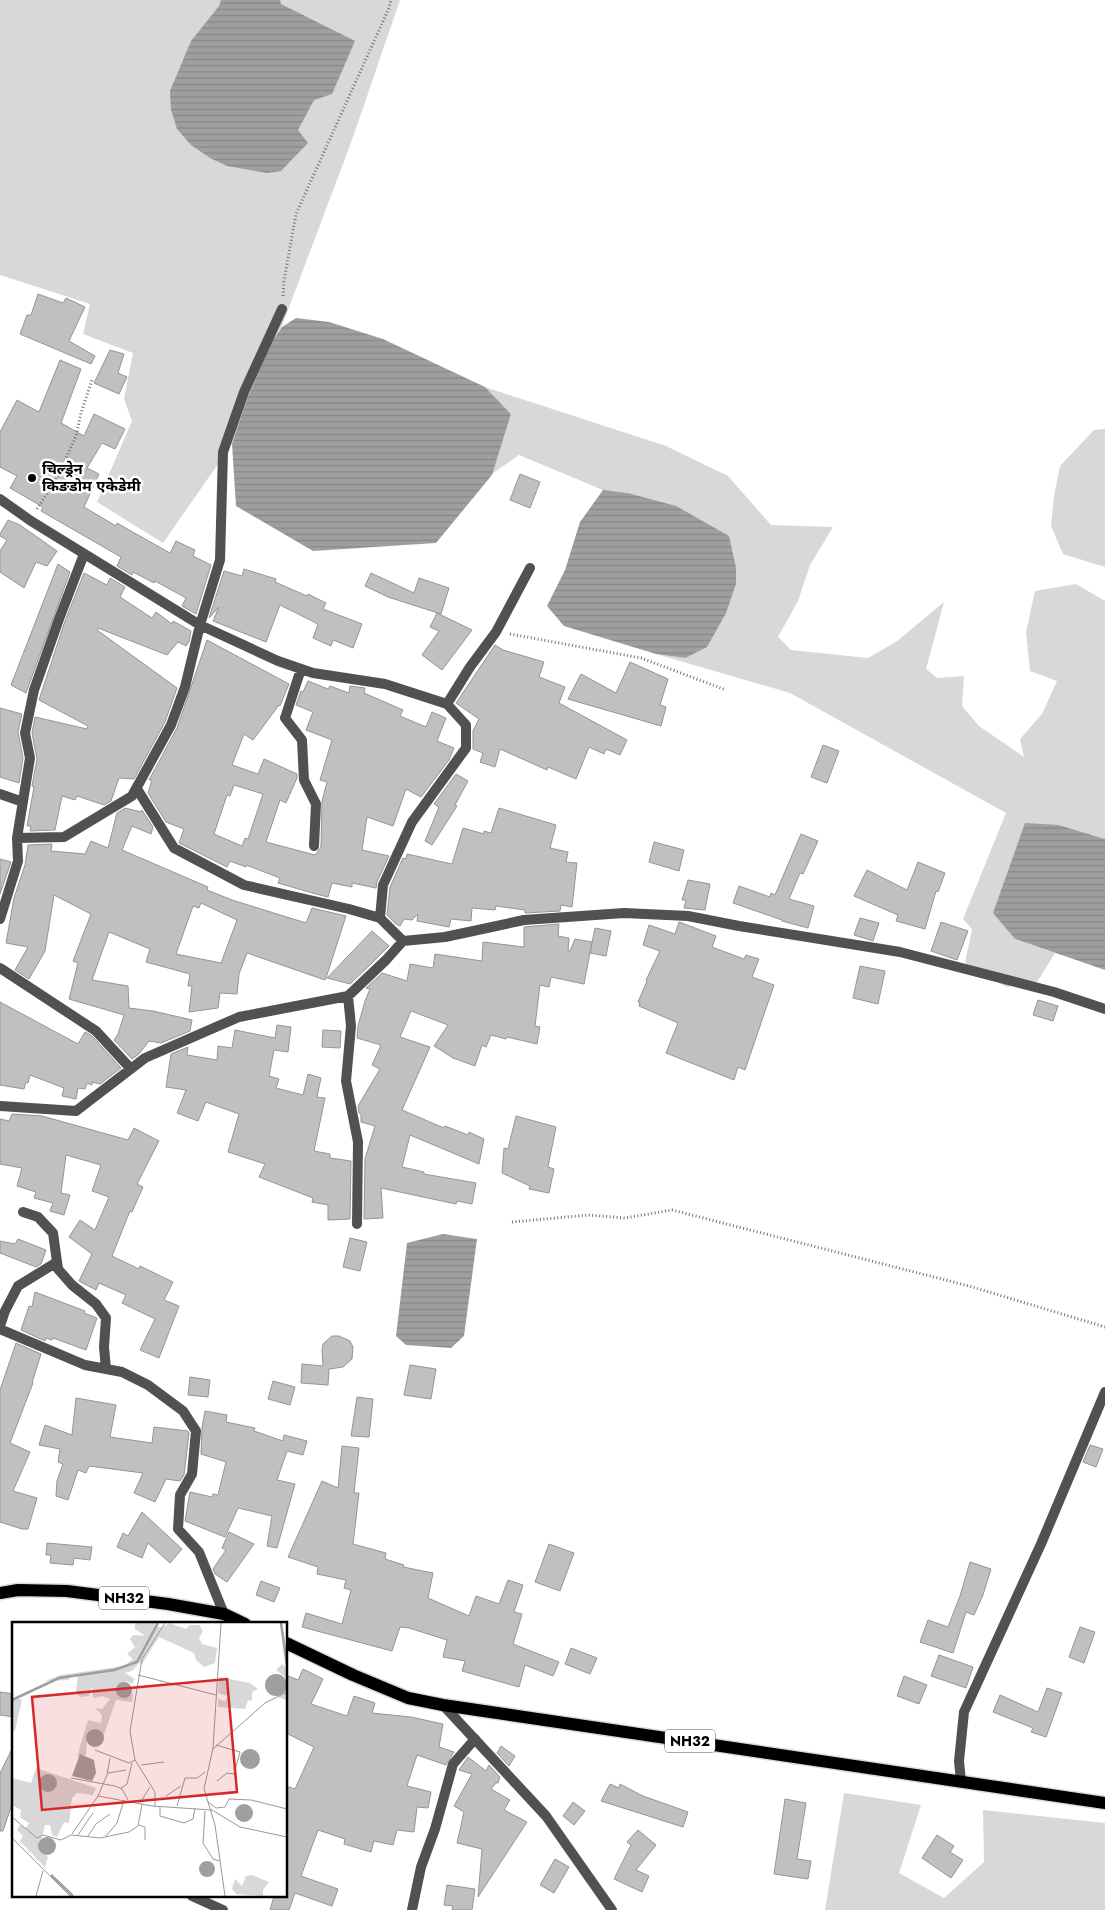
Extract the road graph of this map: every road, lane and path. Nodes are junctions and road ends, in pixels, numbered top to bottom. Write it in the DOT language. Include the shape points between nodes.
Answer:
graph roads {
  1 [pos="391,0"];
  2 [pos="282,309"];
  3 [pos="92,380"];
  4 [pos="0,499"];
  5 [pos="31,520"];
  6 [pos="84,554"];
  7 [pos="530,568"];
  8 [pos="200,625"];
  9 [pos="496,632"];
  10 [pos="301,669"];
  11 [pos="726,690"];
  12 [pos="447,704"];
  13 [pos="137,789"];
  14 [pos="0,794"];
  15 [pos="23,802"];
  16 [pos="17,838"];
  17 [pos="314,846"];
  18 [pos="0,918"];
  19 [pos="380,918"];
  20 [pos="403,941"];
  21 [pos="0,968"];
  22 [pos="348,996"];
  23 [pos="1105,1009"];
  24 [pos="131,1069"];
  25 [pos="0,1106"];
  26 [pos="23,1212"];
  27 [pos="512,1222"];
  28 [pos="357,1224"];
  29 [pos="57,1262"];
  30 [pos="0,1327"];
  31 [pos="1105,1327"];
  32 [pos="106,1369"];
  33 [pos="1105,1392"];
  34 [pos="0,1593"];
  35 [pos="224,1614"];
  36 [pos="241,1622"];
  37 [pos="288,1644"];
  38 [pos="443,1705"];
  39 [pos="475,1739"];
  40 [pos="961,1781"];
  41 [pos="1105,1802"];
  42 [pos="196,1898"];
  43 [pos="223,1910"];
  44 [pos="412,1910"];
  45 [pos="612,1910"];
  1 -- 2 [label="path" via="296,214"];
  2 -- 8 [label="street" via="244,392 223,452 220,560"];
  3 -- 5 [label="path" via="76,436 58,476"];
  4 -- 5 [label="street"];
  5 -- 6 [label="street"];
  6 -- 8 [label="street"];
  6 -- 15 [label="street" via="34,690 24,733 30,758"];
  7 -- 9 [label="street"];
  8 -- 10 [label="street"];
  8 -- 13 [label="street" via="190,670 171,725"];
  9 -- 11 [label="path" via="641,658"];
  9 -- 12 [label="street"];
  10 -- 12 [label="street" via="385,684"];
  10 -- 17 [label="street" via="285,718 302,740 304,780 316,804"];
  12 -- 19 [label="street" via="466,725 466,748 412,822 383,885"];
  13 -- 16 [label="street" via="132,796 64,837"];
  13 -- 19 [label="street" via="174,848 244,885"];
  14 -- 15 [label="street"];
  15 -- 16 [label="street"];
  16 -- 18 [label="street" via="18,861"];
  19 -- 20 [label="street"];
  20 -- 22 [label="street"];
  20 -- 23 [label="street" via="445,937 524,920 624,913 688,916 900,952 1054,992"];
  21 -- 24 [label="street" via="96,1031"];
  22 -- 24 [label="street" via="239,1017 145,1058"];
  22 -- 28 [label="street" via="351,1026 346,1081 358,1142"];
  24 -- 25 [label="street" via="76,1111"];
  26 -- 29 [label="street" via="38,1217 53,1233"];
  27 -- 31 [label="path" via="588,1215 625,1218 672,1210 969,1286"];
  29 -- 30 [label="street" via="18,1286"];
  29 -- 32 [label="street" via="58,1269 72,1285 96,1304 106,1318"];
  30 -- 32 [label="street" via="86,1365"];
  32 -- 35 [label="street" via="122,1372 148,1385 183,1411 196,1431 192,1474 180,1495 178,1529 199,1552"];
  33 -- 40 [label="street" via="1041,1544 964,1712 959,1761"];
  34 -- 35 [label="main road, NH32" via="67,1591"];
  35 -- 36 [label="main road, NH32"];
  37 -- 38 [label="main road, NH32" via="408,1698"];
  38 -- 39 [label="street"];
  38 -- 40 [label="main road, NH32"];
  39 -- 44 [label="street" via="453,1764 421,1867"];
  39 -- 45 [label="street" via="546,1816"];
  40 -- 41 [label="main road, NH32"];
  42 -- 43 [label="street"];
}
